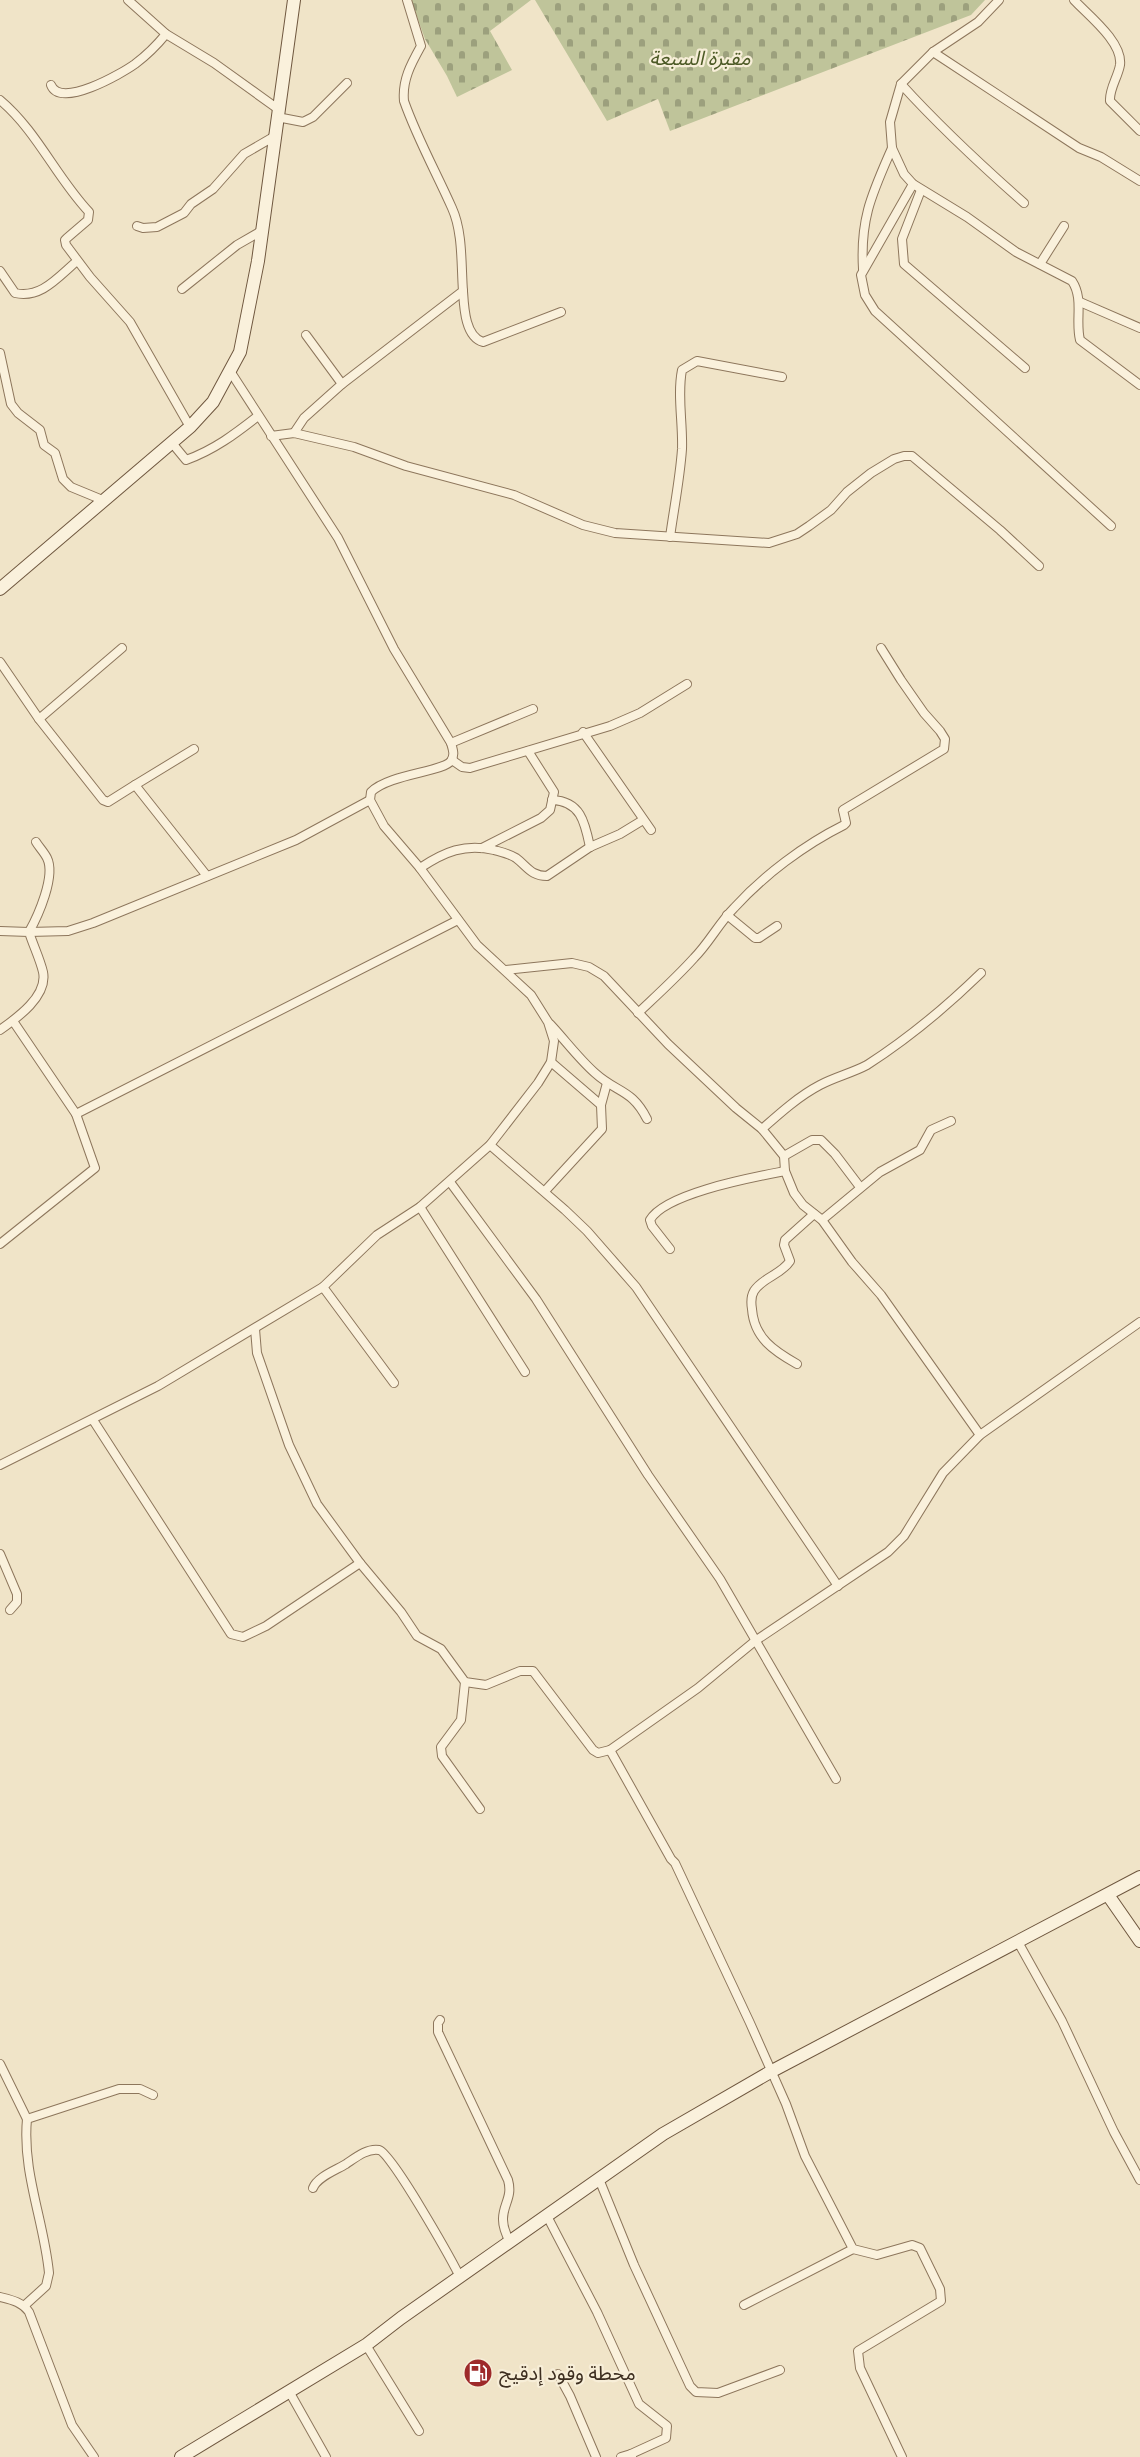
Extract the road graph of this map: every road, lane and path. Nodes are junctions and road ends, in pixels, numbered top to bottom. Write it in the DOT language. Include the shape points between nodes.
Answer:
graph roads {
  1 [pos="128,0"];
  2 [pos="294,0"];
  3 [pos="407,0"];
  4 [pos="999,0"];
  5 [pos="1074,0"];
  6 [pos="166,34"];
  7 [pos="933,52"];
  8 [pos="347,83"];
  9 [pos="901,84"];
  10 [pos="51,85"];
  11 [pos="0,100"];
  12 [pos="278,113"];
  13 [pos="1140,131"];
  14 [pos="275,135"];
  15 [pos="892,148"];
  16 [pos="1140,181"];
  17 [pos="913,184"];
  18 [pos="921,190"];
  19 [pos="1024,203"];
  20 [pos="137,226"];
  21 [pos="1064,226"];
  22 [pos="263,230"];
  23 [pos="77,261"];
  24 [pos="1040,264"];
  25 [pos="863,270"];
  26 [pos="0,271"];
  27 [pos="182,289"];
  28 [pos="463,291"];
  29 [pos="1080,302"];
  30 [pos="561,312"];
  31 [pos="1140,328"];
  32 [pos="306,335"];
  33 [pos="0,353"];
  34 [pos="1025,368"];
  35 [pos="230,371"];
  36 [pos="782,377"];
  37 [pos="342,384"];
  38 [pos="1140,385"];
  39 [pos="258,416"];
  40 [pos="190,427"];
  41 [pos="294,433"];
  42 [pos="271,436"];
  43 [pos="172,443"];
  44 [pos="105,501"];
  45 [pos="1111,526"];
  46 [pos="670,537"];
  47 [pos="1039,566"];
  48 [pos="0,589"];
  49 [pos="122,648"];
  50 [pos="881,648"];
  51 [pos="0,662"];
  52 [pos="687,684"];
  53 [pos="533,709"];
  54 [pos="39,719"];
  55 [pos="584,732"];
  56 [pos="451,743"];
  57 [pos="194,749"];
  58 [pos="528,751"];
  59 [pos="452,760"];
  60 [pos="135,785"];
  61 [pos="370,800"];
  62 [pos="552,800"];
  63 [pos="644,820"];
  64 [pos="651,830"];
  65 [pos="36,842"];
  66 [pos="590,847"];
  67 [pos="482,848"];
  68 [pos="420,868"];
  69 [pos="207,876"];
  70 [pos="727,915"];
  71 [pos="458,920"];
  72 [pos="777,926"];
  73 [pos="0,931"];
  74 [pos="29,932"];
  75 [pos="506,970"];
  76 [pos="981,973"];
  77 [pos="638,1012"];
  78 [pos="13,1021"];
  79 [pos="548,1022"];
  80 [pos="0,1030"];
  81 [pos="551,1062"];
  82 [pos="607,1083"];
  83 [pos="601,1105"];
  84 [pos="76,1114"];
  85 [pos="647,1119"];
  86 [pos="951,1122"];
  87 [pos="762,1129"];
  88 [pos="490,1145"];
  89 [pos="784,1156"];
  90 [pos="785,1171"];
  91 [pos="450,1182"];
  92 [pos="860,1187"];
  93 [pos="545,1191"];
  94 [pos="420,1207"];
  95 [pos="818,1217"];
  96 [pos="0,1244"];
  97 [pos="670,1249"];
  98 [pos="323,1287"];
  99 [pos="1140,1322"];
  100 [pos="255,1329"];
  101 [pos="797,1364"];
  102 [pos="525,1372"];
  103 [pos="394,1383"];
  104 [pos="93,1420"];
  105 [pos="980,1435"];
  106 [pos="0,1465"];
  107 [pos="0,1554"];
  108 [pos="360,1563"];
  109 [pos="838,1586"];
  110 [pos="10,1610"];
  111 [pos="755,1641"];
  112 [pos="465,1682"];
  113 [pos="610,1750"];
  114 [pos="836,1779"];
  115 [pos="480,1809"];
  116 [pos="1140,1877"];
  117 [pos="1108,1894"];
  118 [pos="1140,1941"];
  119 [pos="1018,1942"];
  120 [pos="440,2020"];
  121 [pos="0,2064"];
  122 [pos="772,2071"];
  123 [pos="153,2095"];
  124 [pos="27,2119"];
  125 [pos="599,2179"];
  126 [pos="1140,2180"];
  127 [pos="313,2188"];
  128 [pos="547,2216"];
  129 [pos="510,2242"];
  130 [pos="853,2249"];
  131 [pos="460,2277"];
  132 [pos="0,2297"];
  133 [pos="24,2306"];
  134 [pos="744,2306"];
  135 [pos="366,2345"];
  136 [pos="780,2370"];
  137 [pos="558,2374"];
  138 [pos="290,2393"];
  139 [pos="419,2431"];
  140 [pos="187,2455"];
  141 [pos="631,2455"];
  142 [pos="94,2457"];
  143 [pos="326,2457"];
  144 [pos="596,2457"];
  145 [pos="621,2457"];
  146 [pos="902,2457"];
  1 -- 6 [label="street"];
  2 -- 12 [label="street"];
  3 -- 28 [label="street" via="421,46 407,74 404,101 452,208"];
  4 -- 7 [label="street" via="971,29"];
  5 -- 13 [label="street" via="1108,34 1119,52 1120,64 1110,101"];
  6 -- 10 [label="street" via="143,58 112,78 63,95"];
  6 -- 12 [label="street" via="214,63"];
  7 -- 9 [label="street"];
  7 -- 16 [label="street" via="1079,148"];
  8 -- 12 [label="street" via="303,122"];
  9 -- 15 [label="street" via="890,122"];
  9 -- 19 [label="street" via="941,128"];
  11 -- 23 [label="street" via="31,132 88,212 88,220 65,240"];
  12 -- 14 [label="street"];
  14 -- 20 [label="street" via="244,154 213,189 168,223"];
  14 -- 22 [label="street"];
  15 -- 17 [label="street"];
  15 -- 25 [label="street" via="871,197 863,230"];
  17 -- 18 [label="street"];
  17 -- 25 [label="street"];
  18 -- 24 [label="street"];
  18 -- 34 [label="street" via="902,239 904,264"];
  21 -- 24 [label="street"];
  22 -- 27 [label="street" via="237,245"];
  22 -- 35 [label="street" via="240,352"];
  23 -- 26 [label="street" via="40,292 27,296 15,293"];
  23 -- 40 [label="street" via="130,322"];
  24 -- 29 [label="street" via="1072,281"];
  25 -- 45 [label="street" via="861,284 875,311"];
  28 -- 30 [label="street" via="472,335 483,342"];
  28 -- 37 [label="street"];
  29 -- 31 [label="street"];
  29 -- 38 [label="street" via="1080,340"];
  32 -- 37 [label="street"];
  33 -- 44 [label="street" via="11,404 40,430 44,445 55,453 63,479 71,488"];
  35 -- 39 [label="street"];
  35 -- 40 [label="street" via="213,402"];
  36 -- 46 [label="street" via="697,361 682,370 682,450"];
  37 -- 41 [label="street" via="304,418"];
  39 -- 42 [label="street"];
  39 -- 43 [label="street" via="228,440 186,460"];
  40 -- 43 [label="street"];
  41 -- 42 [label="street"];
  41 -- 46 [label="street" via="514,495 583,525 615,533"];
  42 -- 56 [label="street" via="338,538 394,649"];
  43 -- 44 [label="street"];
  44 -- 48 [label="street"];
  46 -- 47 [label="street" via="769,543 796,534 831,510 861,480 894,459 912,456"];
  49 -- 54 [label="street"];
  50 -- 70 [label="street" via="940,731 945,740 944,750 843,810 844,825 776,869"];
  51 -- 54 [label="street"];
  52 -- 55 [label="street" via="639,713"];
  53 -- 56 [label="street"];
  54 -- 60 [label="street" via="103,800 108,802"];
  55 -- 58 [label="street"];
  55 -- 63 [label="street"];
  56 -- 59 [label="street"];
  57 -- 60 [label="street"];
  58 -- 59 [label="street" via="470,768"];
  58 -- 62 [label="street" via="554,792"];
  59 -- 61 [label="street" via="447,766 378,786 371,792"];
  60 -- 69 [label="street"];
  61 -- 68 [label="street" via="384,826"];
  61 -- 69 [label="street" via="296,840"];
  62 -- 66 [label="street" via="570,804 581,813"];
  62 -- 67 [label="street" via="550,810 541,818"];
  63 -- 64 [label="street"];
  63 -- 66 [label="street"];
  65 -- 74 [label="street" via="48,860 48,871 41,909"];
  66 -- 67 [label="street" via="547,876 532,874 514,857"];
  67 -- 68 [label="street" via="464,847 441,854"];
  68 -- 71 [label="street"];
  69 -- 74 [label="street" via="68,931"];
  70 -- 72 [label="street" via="757,939"];
  70 -- 77 [label="street" via="695,958"];
  71 -- 75 [label="street" via="477,945"];
  71 -- 84 [label="street"];
  73 -- 74 [label="street"];
  74 -- 78 [label="street" via="43,974 43,986"];
  75 -- 77 [label="street" via="572,963 590,967 604,976"];
  75 -- 79 [label="street" via="531,995"];
  76 -- 87 [label="street" via="917,1030 865,1066 818,1086"];
  77 -- 87 [label="street"];
  78 -- 80 [label="street"];
  78 -- 84 [label="street"];
  79 -- 81 [label="street" via="554,1041"];
  79 -- 82 [label="street"];
  81 -- 83 [label="street"];
  81 -- 88 [label="street"];
  82 -- 83 [label="street"];
  82 -- 85 [label="street" via="631,1095"];
  83 -- 93 [label="street" via="602,1129"];
  84 -- 96 [label="street" via="95,1168"];
  86 -- 92 [label="street" via="931,1130 920,1150"];
  87 -- 89 [label="street"];
  88 -- 91 [label="street"];
  88 -- 93 [label="street"];
  89 -- 90 [label="street"];
  89 -- 92 [label="street" via="812,1140 821,1140"];
  90 -- 95 [label="street" via="794,1193"];
  90 -- 97 [label="street" via="707,1189 653,1214 652,1226"];
  91 -- 94 [label="street"];
  91 -- 111 [label="street" via="536,1299 648,1475 720,1579"];
  92 -- 95 [label="street"];
  93 -- 109 [label="street" via="636,1287"];
  94 -- 98 [label="street" via="377,1235"];
  94 -- 102 [label="street"];
  95 -- 101 [label="street" via="785,1240 790,1261 755,1289 751,1303 755,1327 767,1345"];
  95 -- 105 [label="street" via="881,1295"];
  98 -- 100 [label="street"];
  98 -- 103 [label="street"];
  99 -- 105 [label="street"];
  100 -- 104 [label="street"];
  100 -- 108 [label="street" via="257,1353 300,1472 317,1504"];
  104 -- 106 [label="street"];
  104 -- 108 [label="street" via="231,1634 243,1637 266,1626"];
  105 -- 109 [label="street" via="943,1473 904,1536 888,1552"];
  107 -- 110 [label="street" via="17,1594 17,1602"];
  108 -- 112 [label="street" via="417,1636 441,1649"];
  109 -- 111 [label="street"];
  111 -- 113 [label="street" via="698,1688"];
  111 -- 114 [label="street"];
  112 -- 113 [label="street" via="486,1685 520,1671 533,1671 593,1750"];
  112 -- 115 [label="street" via="460,1720 441,1747 442,1756"];
  113 -- 122 [label="street" via="675,1863"];
  116 -- 117 [label="street"];
  117 -- 118 [label="street"];
  117 -- 119 [label="street"];
  119 -- 122 [label="street"];
  119 -- 126 [label="street" via="1062,2021"];
  120 -- 129 [label="street" via="438,2032 508,2180 510,2189 502,2217"];
  121 -- 124 [label="street"];
  122 -- 125 [label="street" via="663,2134"];
  122 -- 130 [label="street" via="805,2156"];
  123 -- 124 [label="street" via="141,2089 119,2089"];
  124 -- 133 [label="street" via="27,2169 49,2273 45,2286"];
  125 -- 128 [label="street"];
  125 -- 136 [label="street" via="690,2386 696,2392 718,2393"];
  127 -- 131 [label="street" via="357,2157 380,2150 398,2171"];
  128 -- 129 [label="street"];
  128 -- 141 [label="street" via="639,2404 666,2426 666,2438"];
  129 -- 131 [label="street"];
  130 -- 134 [label="street"];
  130 -- 146 [label="street" via="877,2255 917,2246 942,2296 937,2306 858,2351 860,2368"];
  131 -- 135 [label="street"];
  132 -- 133 [label="street"];
  133 -- 142 [label="street" via="72,2425"];
  135 -- 138 [label="street"];
  135 -- 139 [label="street"];
  137 -- 144 [label="street"];
  138 -- 140 [label="street"];
  138 -- 143 [label="street"];
  141 -- 145 [label="street"];
}
